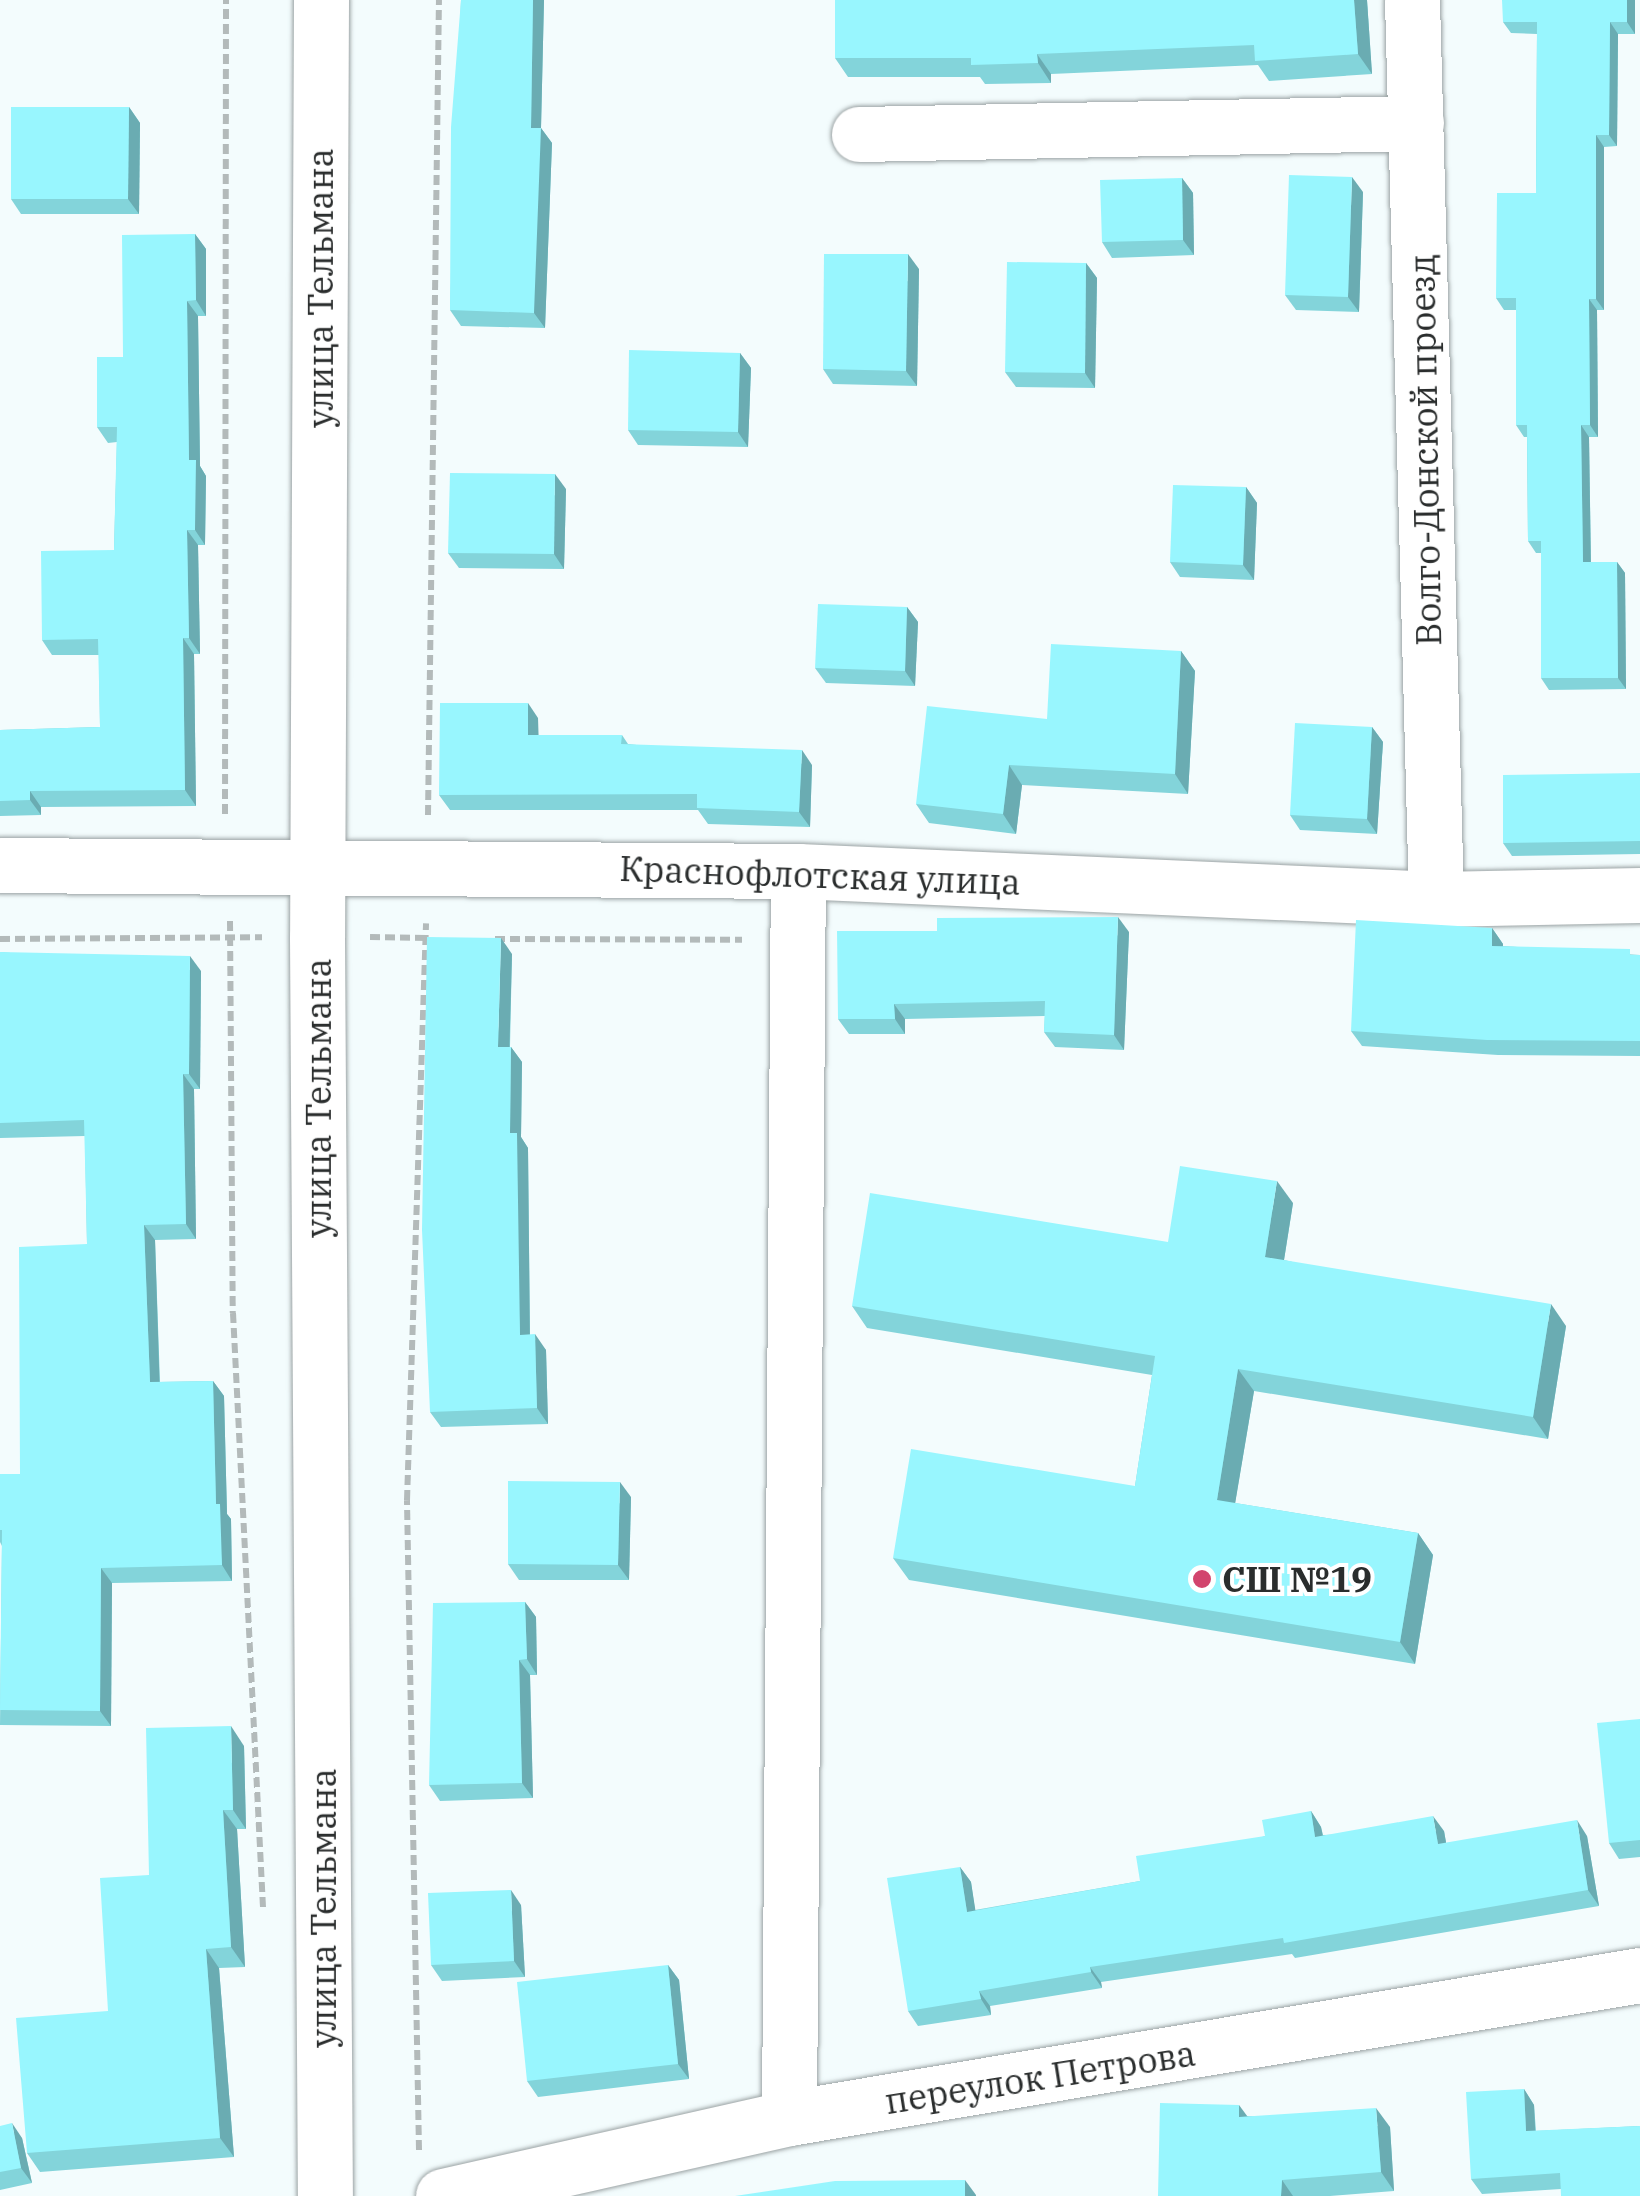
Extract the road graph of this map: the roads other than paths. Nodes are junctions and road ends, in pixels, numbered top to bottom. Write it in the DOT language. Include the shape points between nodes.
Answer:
graph roads {
  1 [pos="321,0"];
  2 [pos="1412,0"];
  3 [pos="1416,122"];
  4 [pos="859,134"];
  5 [pos="0,864"];
  6 [pos="317,866"];
  7 [pos="798,871"];
  8 [pos="1640,895"];
  9 [pos="1436,899"];
  10 [pos="1640,1975"];
  11 [pos="789,2118"];
  12 [pos="431,2178"];
  13 [pos="325,2196"];
  1 -- 6 [label="street, улица Тельмана"];
  2 -- 3 [label="street, Волго-Донской проезд"];
  3 -- 4 [label="street"];
  3 -- 9 [label="street, Волго-Донской проезд"];
  5 -- 6 [label="street, Краснофлотская улица"];
  6 -- 7 [label="street, Краснофлотская улица"];
  6 -- 13 [label="street, улица Тельмана"];
  7 -- 9 [label="street, Краснофлотская улица"];
  7 -- 11 [label="street"];
  8 -- 9 [label="street, Краснофлотская улица"];
  10 -- 11 [label="street, переулок Петрова"];
  11 -- 12 [label="street, переулок Петрова"];
}
